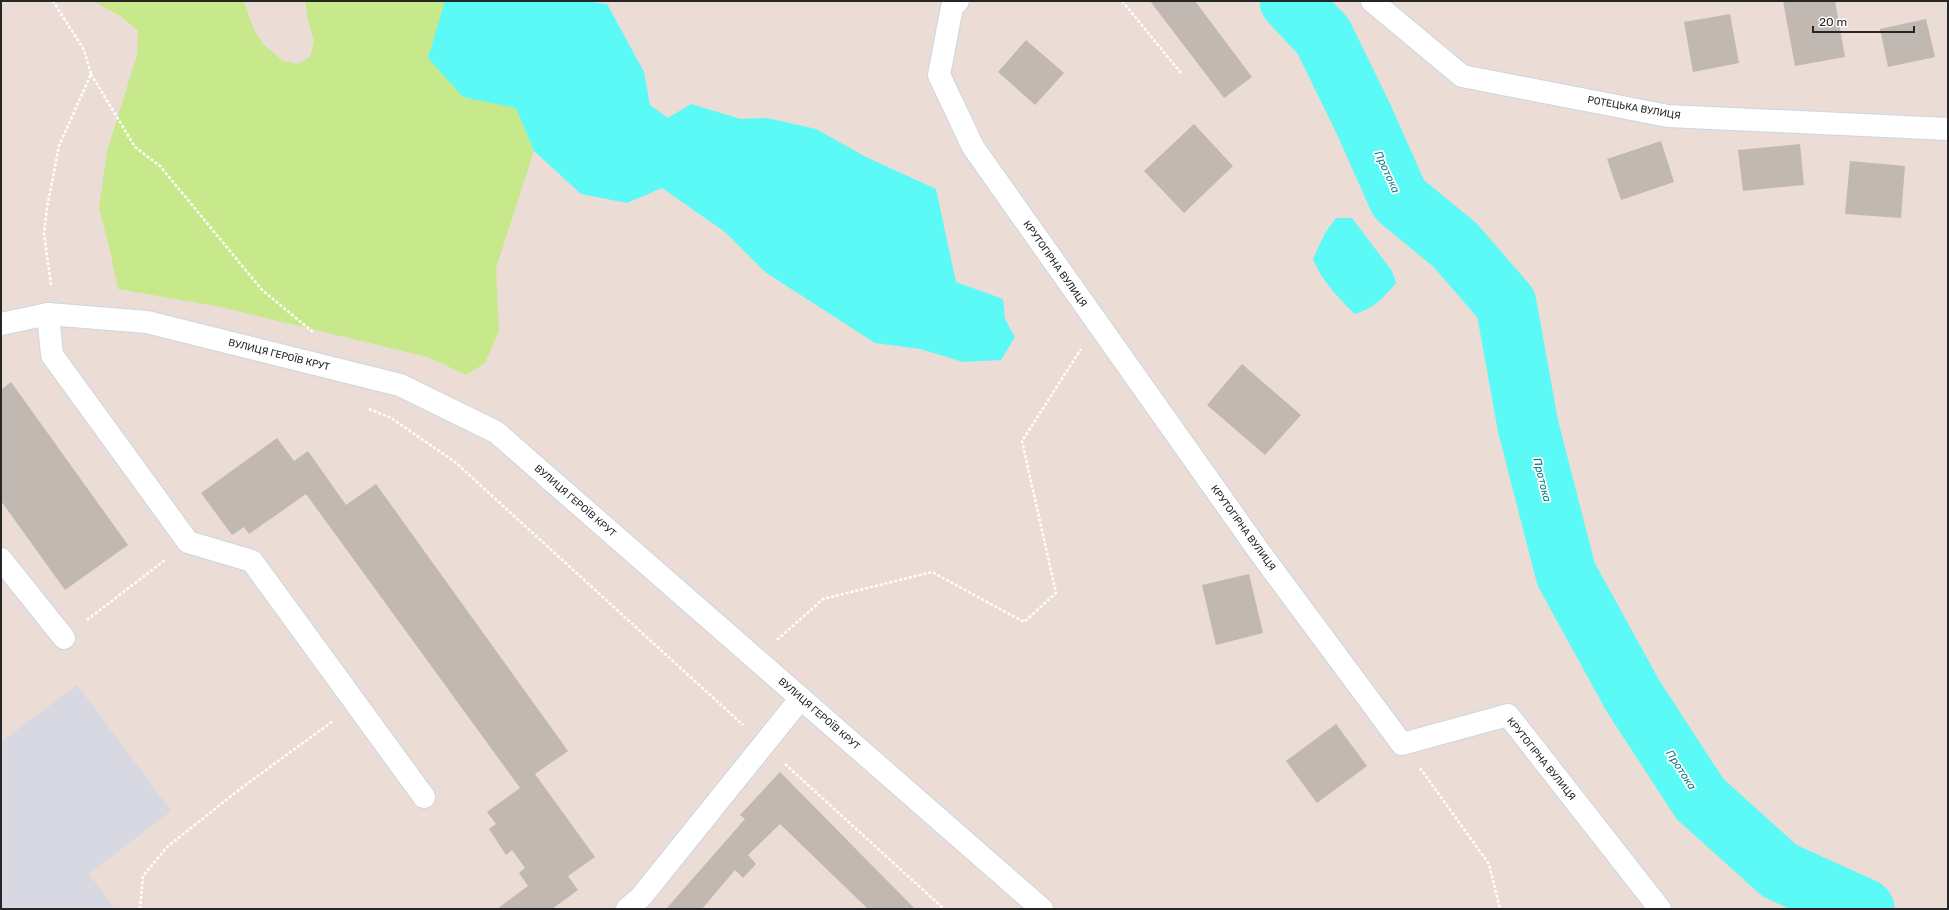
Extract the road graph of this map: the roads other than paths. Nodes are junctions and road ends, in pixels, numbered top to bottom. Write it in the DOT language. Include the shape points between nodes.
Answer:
graph roads {
  1 [pos="958,1"];
  2 [pos="1372,1"];
  3 [pos="1948,129"];
  4 [pos="48,314"];
  5 [pos="1,324"];
  6 [pos="1,559"];
  7 [pos="64,638"];
  8 [pos="801,698"];
  9 [pos="424,798"];
  10 [pos="627,909"];
  11 [pos="1042,909"];
  12 [pos="1660,909"];
  1 -- 12 [label="street, КРУТОГІРНА ВУЛИЦЯ" via="952,7 939,75 973,147 1261,554 1402,744 1508,715"];
  2 -- 3 [label="street, РОТЕЦЬКА ВУЛИЦЯ" via="1462,76 1668,116"];
  4 -- 5 [label="street, ВУЛИЦЯ ГЕРОЇВ КРУТ"];
  4 -- 8 [label="street, ВУЛИЦЯ ГЕРОЇВ КРУТ" via="147,322 368,377 414,392 496,432"];
  4 -- 9 [label="street" via="52,355 188,542 252,561"];
  6 -- 7 [label="street"];
  8 -- 10 [label="street" via="641,897"];
  8 -- 11 [label="street, ВУЛИЦЯ ГЕРОЇВ КРУТ"];
}
